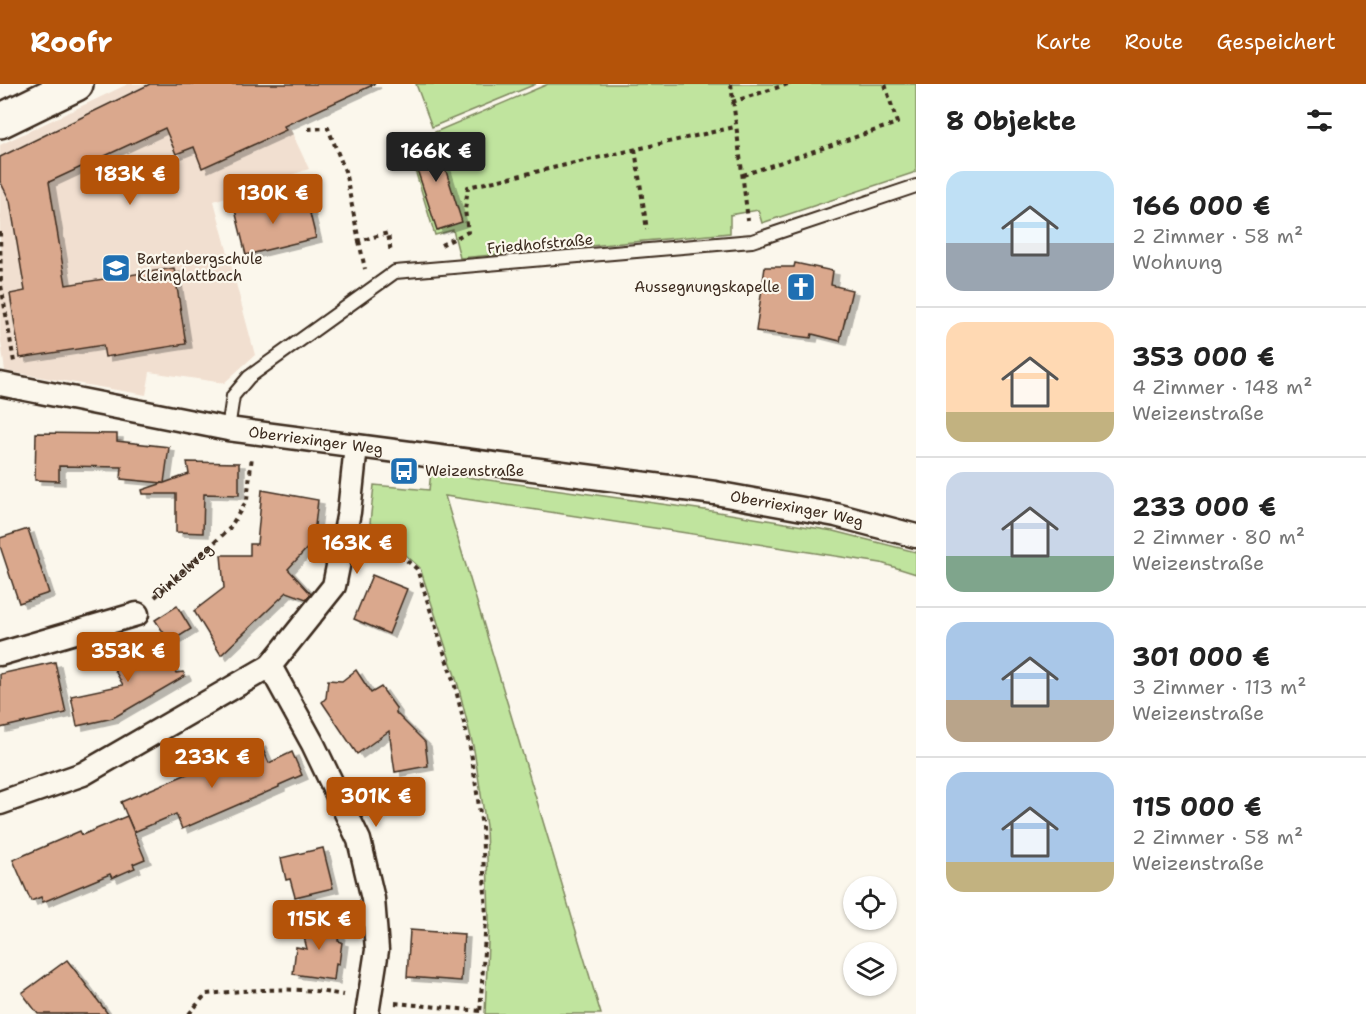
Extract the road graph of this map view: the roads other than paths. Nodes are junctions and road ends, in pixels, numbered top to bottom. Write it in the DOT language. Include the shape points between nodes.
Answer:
graph roads {
  1 [pos="76,84"];
  2 [pos="0,121"];
  3 [pos="916,186"];
  4 [pos="7,386"];
  5 [pos="228,429"];
  6 [pos="356,446"];
  7 [pos="916,536"];
  8 [pos="137,614"];
  9 [pos="0,654"];
  10 [pos="270,666"];
  11 [pos="0,803"];
  12 [pos="369,1007"];
  1 -- 2 [label="main road"];
  3 -- 5 [label="lane, Friedhofstraße" via="752,241 395,272 249,377 233,396"];
  4 -- 5 [label="street, Oberriexinger Weg"];
  5 -- 6 [label="street, Oberriexinger Weg"];
  6 -- 7 [label="street, Oberriexinger Weg" via="715,493 836,515"];
  6 -- 10 [label="street" via="349,512 334,586"];
  8 -- 9 [label="street"];
  10 -- 11 [label="street" via="83,774"];
  10 -- 12 [label="street" via="314,744 359,840 374,910 377,950"];
}
